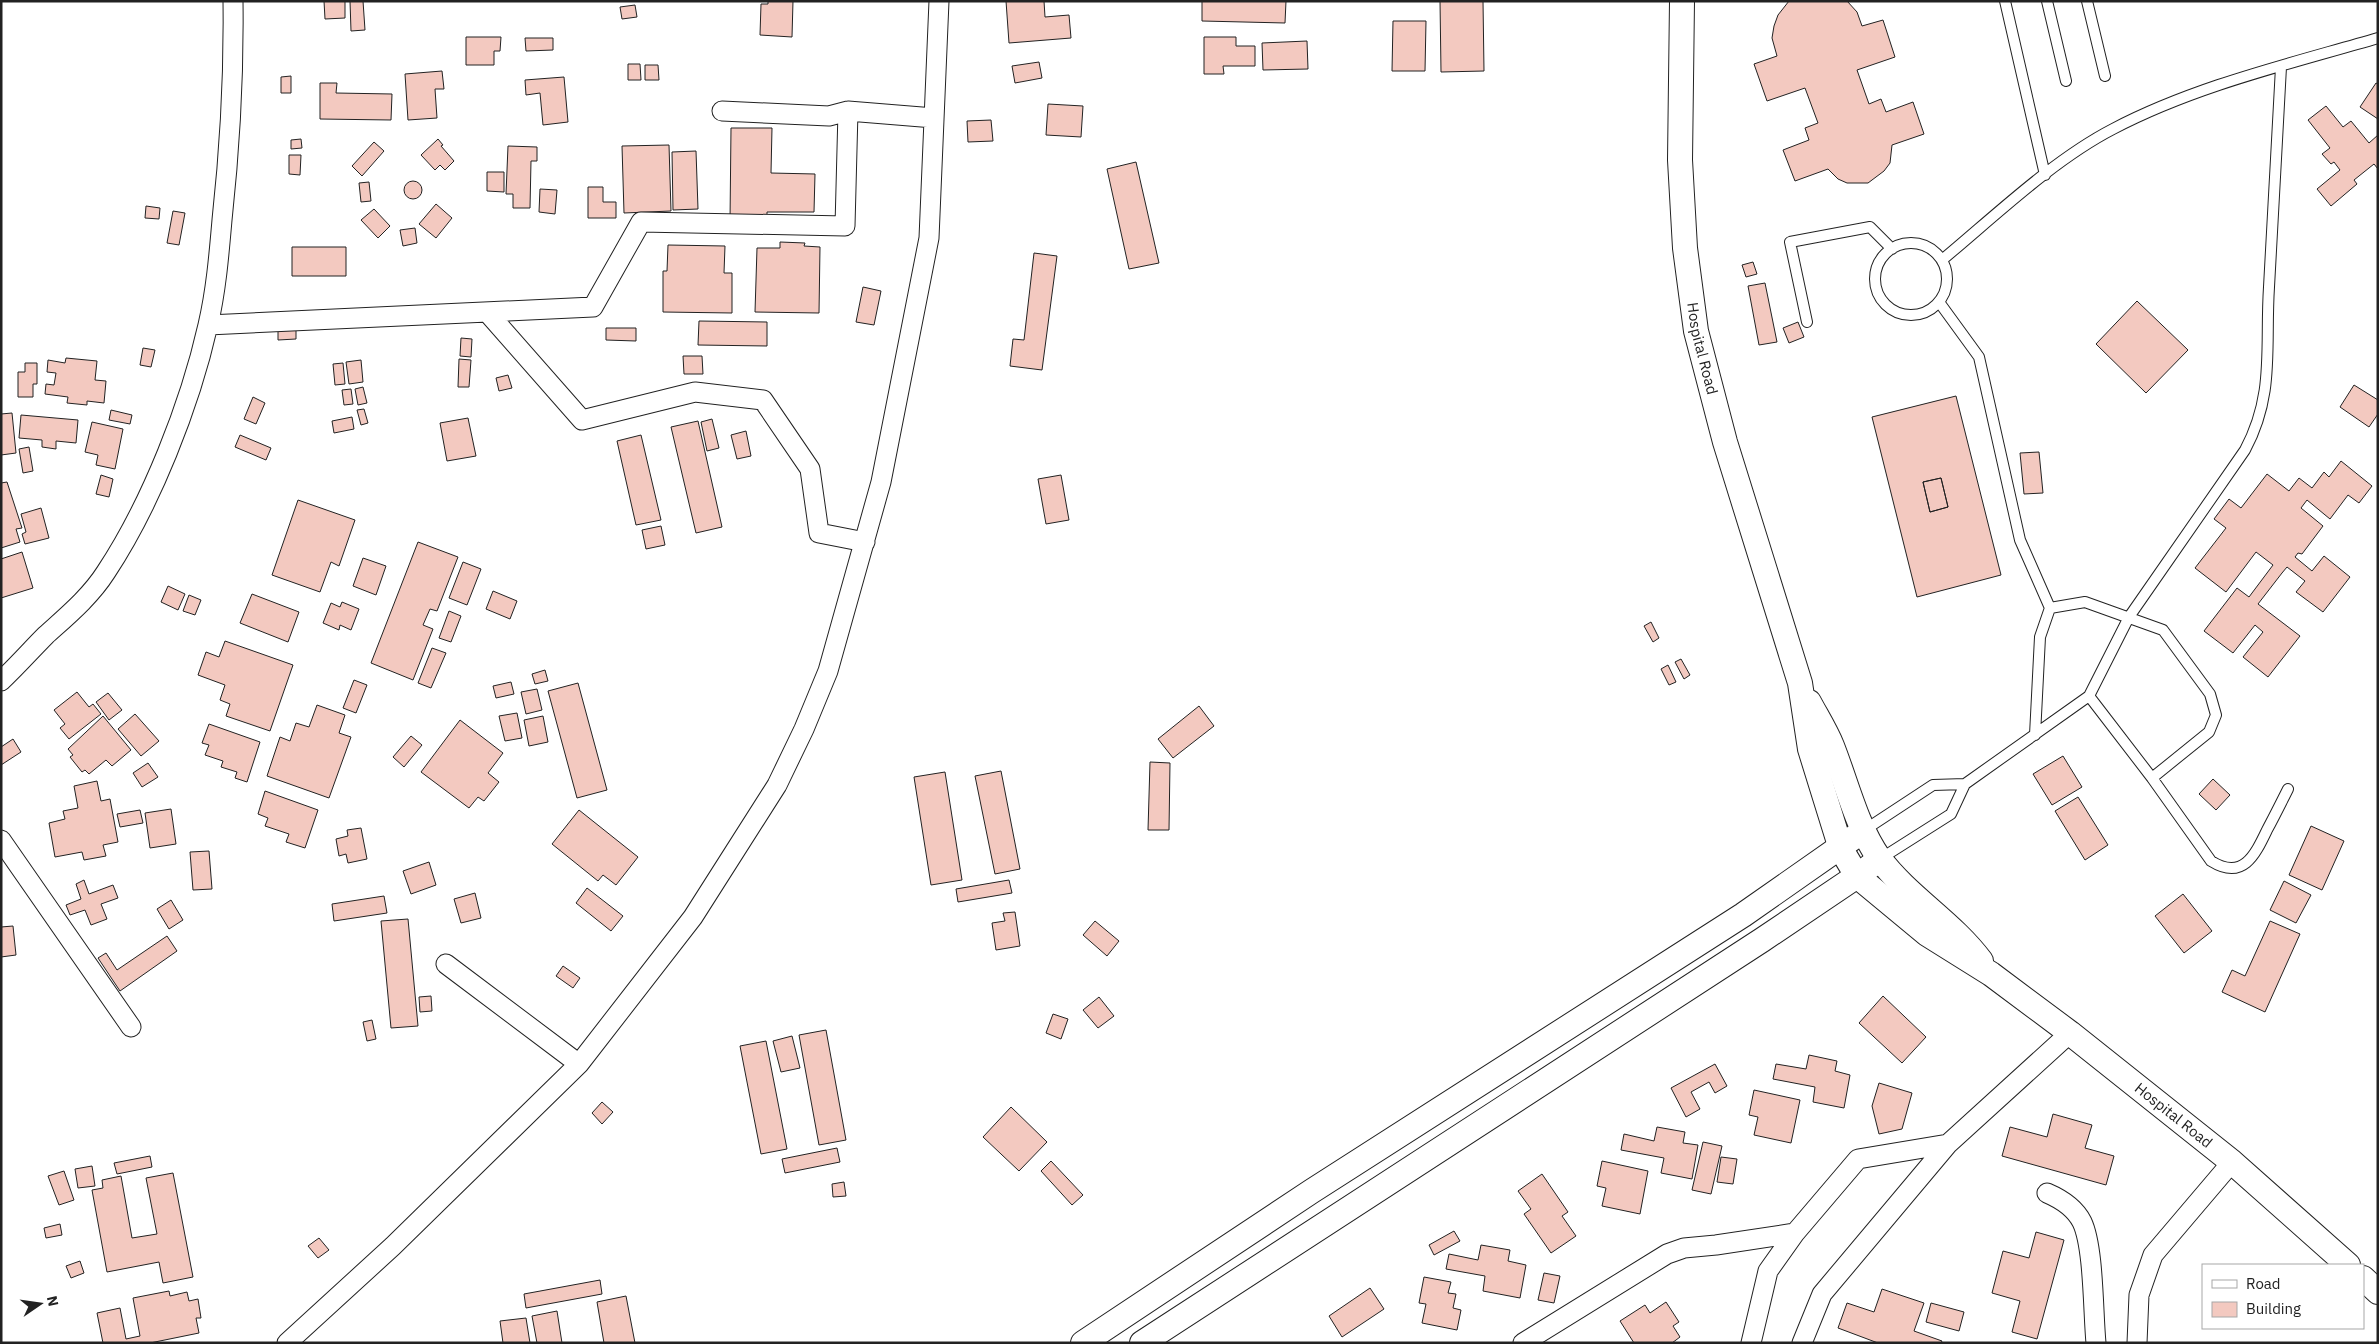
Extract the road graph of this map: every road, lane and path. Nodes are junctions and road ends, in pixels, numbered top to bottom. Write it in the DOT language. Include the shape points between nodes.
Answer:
graph roads {
  1 [pos="233,1"];
  2 [pos="939,1"];
  3 [pos="1682,1"];
  4 [pos="2005,1"];
  5 [pos="2047,1"];
  6 [pos="2087,1"];
  7 [pos="2378,38"];
  8 [pos="2281,67"];
  9 [pos="2105,76"];
  10 [pos="2066,81"];
  11 [pos="722,111"];
  12 [pos="848,111"];
  13 [pos="934,118"];
  14 [pos="2045,176"];
  15 [pos="1892,248"];
  16 [pos="1942,260"];
  17 [pos="1939,302"];
  18 [pos="487,312"];
  19 [pos="1807,322"];
  20 [pos="208,325"];
  21 [pos="865,542"];
  22 [pos="2050,608"];
  23 [pos="2129,617"];
  24 [pos="1,681"];
  25 [pos="1800,683"];
  26 [pos="2089,696"];
  27 [pos="2035,735"];
  28 [pos="2152,778"];
  29 [pos="1965,784"];
  30 [pos="2288,789"];
  31 [pos="1863,831"];
  32 [pos="1,840"];
  33 [pos="1841,849"];
  34 [pos="1880,859"];
  35 [pos="1858,876"];
  36 [pos="1744,915"];
  37 [pos="1762,940"];
  38 [pos="446,964"];
  39 [pos="1991,974"];
  40 [pos="131,1027"];
  41 [pos="2070,1033"];
  42 [pos="579,1064"];
  43 [pos="1948,1144"];
  44 [pos="2232,1162"];
  45 [pos="1312,1192"];
  46 [pos="2047,1193"];
  47 [pos="1330,1219"];
  48 [pos="1795,1233"];
  49 [pos="2347,1264"];
  50 [pos="2364,1279"];
  51 [pos="2378,1292"];
  52 [pos="287,1343"];
  53 [pos="1083,1343"];
  54 [pos="1142,1343"];
  55 [pos="1523,1343"];
  56 [pos="1751,1343"];
  57 [pos="1802,1343"];
  58 [pos="2096,1343"];
  59 [pos="2137,1343"];
  1 -- 20 [label="street" via="231,144"];
  2 -- 13 [label="street"];
  3 -- 25 [label="street, Hospital Road" via="1680,160 1685,248 1696,331 1725,442"];
  4 -- 14 [label="lane"];
  5 -- 10 [label="lane"];
  6 -- 9 [label="lane"];
  7 -- 8 [label="lane"];
  8 -- 14 [label="lane" via="2134,119 2094,140"];
  8 -- 23 [label="lane" via="2268,297 2267,386 2260,418 2244,450"];
  11 -- 12 [label="street" via="829,116"];
  12 -- 13 [label="street"];
  12 -- 18 [label="street" via="845,226 641,222 593,307"];
  13 -- 21 [label="street" via="929,238 896,414"];
  14 -- 16 [label="lane"];
  15 -- 16 [label="lane" via="1902,244 1925,245"];
  15 -- 17 [label="lane" via="1877,266 1875,277 1880,299 1888,308 1909,316 1921,315"];
  15 -- 19 [label="lane" via="1870,227 1790,242"];
  16 -- 17 [label="lane" via="1948,282"];
  17 -- 22 [label="lane" via="1979,357 2020,540"];
  18 -- 20 [label="street"];
  18 -- 21 [label="street" via="582,420 695,392 763,400 810,469 819,533"];
  20 -- 24 [label="street" via="161,467 136,521 105,574 70,614"];
  21 -- 42 [label="street" via="828,671 776,785 693,916"];
  22 -- 23 [label="lane" via="2085,602"];
  22 -- 27 [label="lane" via="2040,637"];
  23 -- 26 [label="lane"];
  23 -- 28 [label="lane" via="2163,630 2210,694 2215,708 2210,732"];
  25 -- 31 [label="street" via="1832,746"];
  25 -- 33 [label="street" via="1810,749"];
  26 -- 27 [label="lane"];
  26 -- 28 [label="lane"];
  27 -- 29 [label="lane"];
  28 -- 30 [label="lane" via="2211,861 2225,868 2241,866 2255,856"];
  29 -- 31 [label="lane" via="1933,786"];
  29 -- 34 [label="lane" via="1951,814"];
  31 -- 33 [label="street"];
  31 -- 34 [label="street"];
  32 -- 40 [label="street"];
  33 -- 35 [label="street"];
  33 -- 36 [label="street"];
  34 -- 35 [label="street"];
  34 -- 39 [label="street" via="1967,941"];
  35 -- 37 [label="street"];
  35 -- 39 [label="street" via="1926,934"];
  36 -- 37 [label="street"];
  36 -- 45 [label="street"];
  37 -- 47 [label="street"];
  38 -- 42 [label="street"];
  39 -- 41 [label="street, Hospital Road"];
  41 -- 43 [label="street"];
  41 -- 44 [label="street, Hospital Road"];
  42 -- 52 [label="street" via="408,1233"];
  43 -- 48 [label="street" via="1858,1159"];
  43 -- 57 [label="street" via="1822,1294"];
  44 -- 49 [label="street, Hospital Road"];
  44 -- 59 [label="street" via="2153,1255 2139,1295"];
  45 -- 47 [label="street"];
  45 -- 53 [label="street"];
  46 -- 58 [label="street" via="2074,1211 2086,1232"];
  47 -- 54 [label="street"];
  48 -- 55 [label="street" via="1684,1248 1667,1254"];
  48 -- 56 [label="street" via="1768,1271"];
  50 -- 51 [label="street"];
}
